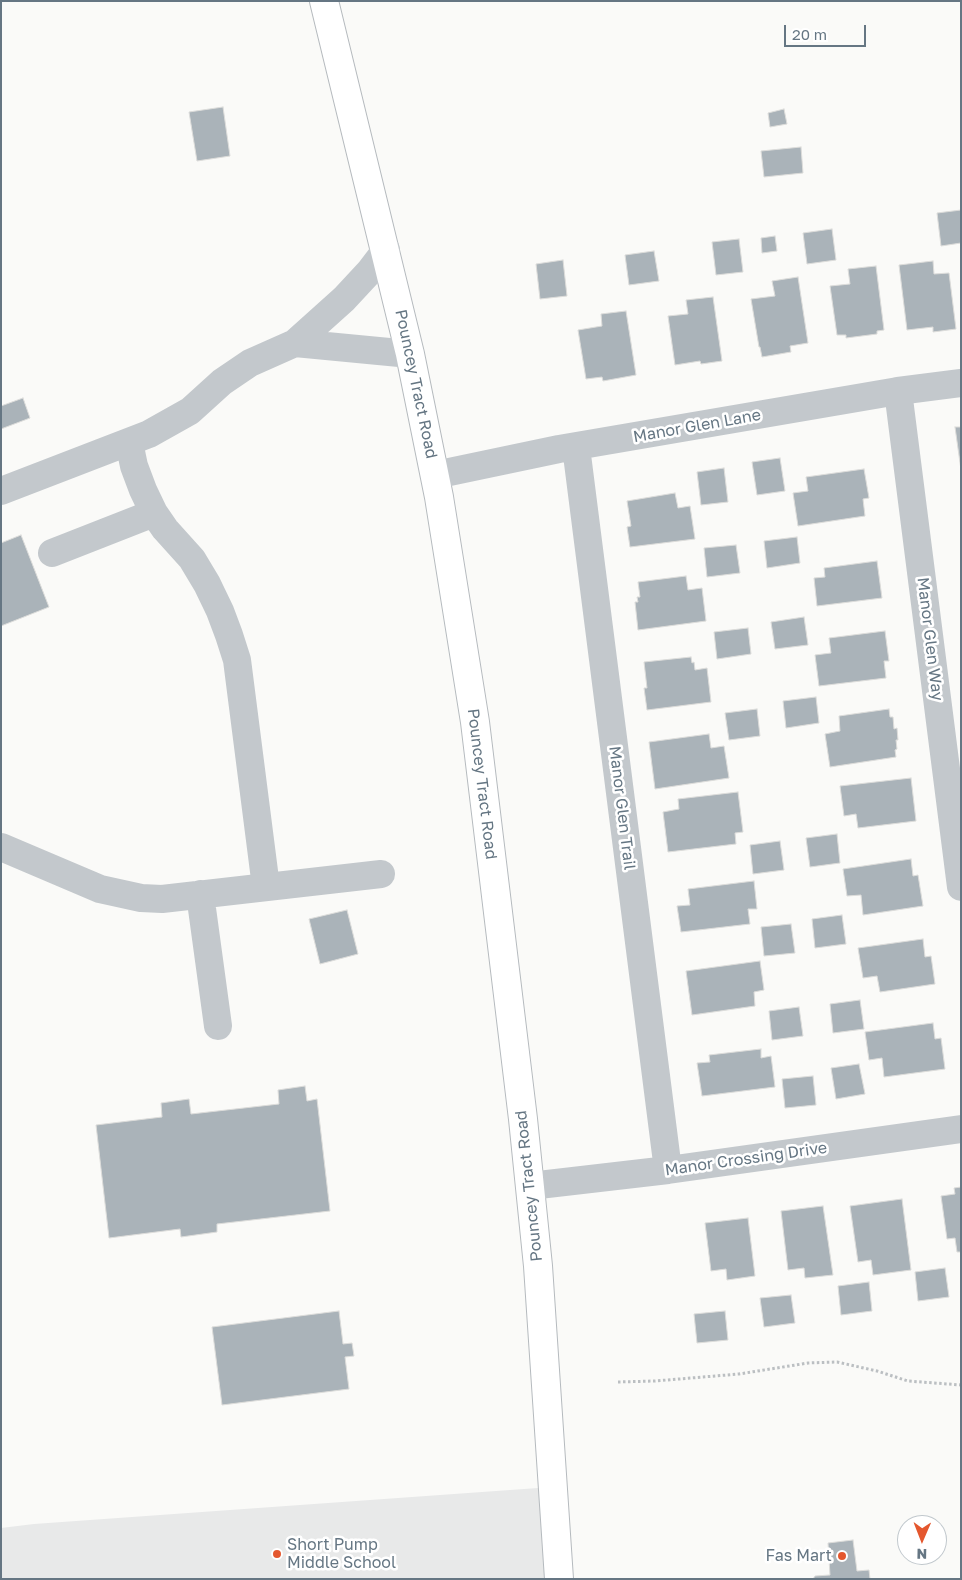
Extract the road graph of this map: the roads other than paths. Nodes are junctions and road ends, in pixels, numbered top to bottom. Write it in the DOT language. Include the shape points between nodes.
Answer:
graph roads {
  1 [pos="324,1"];
  2 [pos="386,250"];
  3 [pos="295,343"];
  4 [pos="410,354"];
  5 [pos="961,383"];
  6 [pos="898,391"];
  7 [pos="129,442"];
  8 [pos="576,447"];
  9 [pos="435,475"];
  10 [pos="1,491"];
  11 [pos="154,513"];
  12 [pos="52,553"];
  13 [pos="953,761"];
  14 [pos="1,847"];
  15 [pos="381,874"];
  16 [pos="266,887"];
  17 [pos="961,887"];
  18 [pos="200,894"];
  19 [pos="218,1026"];
  20 [pos="961,1128"];
  21 [pos="668,1170"];
  22 [pos="530,1186"];
  23 [pos="559,1579"];
  1 -- 2 [label="main road, Pouncey Tract Road"];
  2 -- 3 [label="street" via="344,298"];
  2 -- 4 [label="main road, Pouncey Tract Road"];
  3 -- 4 [label="street"];
  3 -- 7 [label="street" via="250,363 222,382 190,411"];
  4 -- 9 [label="main road, Pouncey Tract Road"];
  5 -- 6 [label="street, Manor Glen Lane"];
  6 -- 8 [label="street, Manor Glen Lane"];
  6 -- 13 [label="street, Manor Glen Way"];
  7 -- 10 [label="street"];
  7 -- 11 [label="street" via="134,466"];
  8 -- 9 [label="street, Manor Glen Lane"];
  8 -- 21 [label="street, Manor Glen Trail"];
  9 -- 22 [label="main road, Pouncey Tract Road" via="475,722"];
  11 -- 12 [label="street"];
  11 -- 16 [label="street" via="192,559 207,584 237,660"];
  13 -- 17 [label="street, Manor Glen Way"];
  14 -- 18 [label="street" via="120,895 162,899"];
  15 -- 16 [label="street"];
  16 -- 18 [label="street"];
  18 -- 19 [label="street"];
  20 -- 21 [label="street, Manor Crossing Drive"];
  21 -- 22 [label="street, Manor Crossing Drive"];
  22 -- 23 [label="main road, Pouncey Tract Road"];
}
